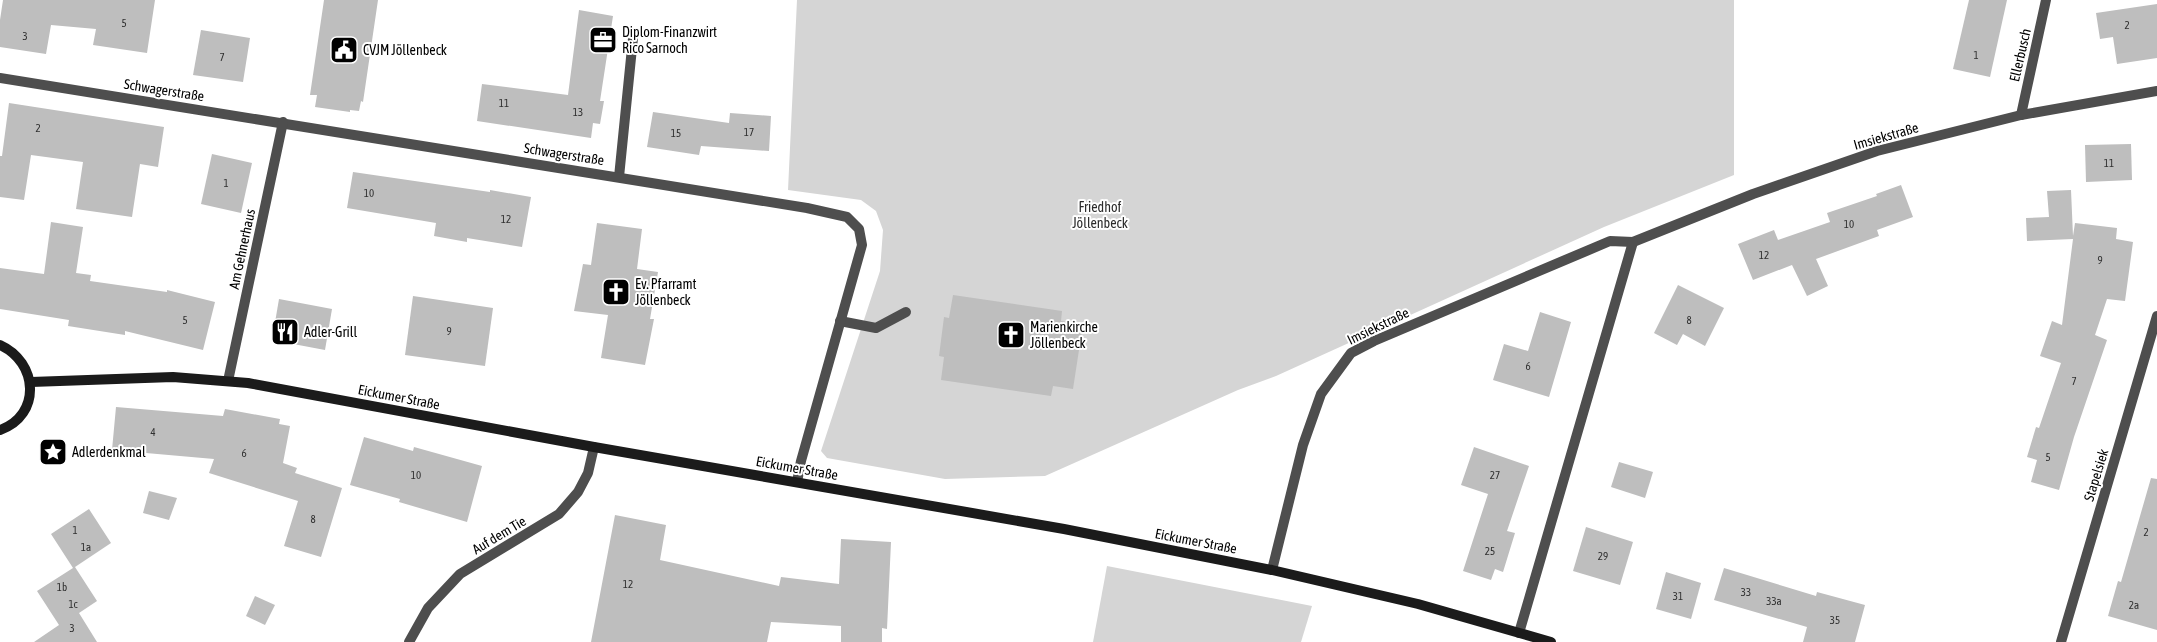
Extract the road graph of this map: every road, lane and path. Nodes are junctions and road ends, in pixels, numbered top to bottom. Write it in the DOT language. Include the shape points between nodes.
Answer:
graph roads {
  1 [pos="2046,0"];
  2 [pos="633,38"];
  3 [pos="0,78"];
  4 [pos="2157,90"];
  5 [pos="2021,115"];
  6 [pos="283,122"];
  7 [pos="619,177"];
  8 [pos="1633,242"];
  9 [pos="906,312"];
  10 [pos="2157,316"];
  11 [pos="840,321"];
  12 [pos="0,345"];
  13 [pos="228,381"];
  14 [pos="31,382"];
  15 [pos="0,430"];
  16 [pos="594,447"];
  17 [pos="798,482"];
  18 [pos="1272,570"];
  19 [pos="1519,633"];
  20 [pos="409,642"];
  21 [pos="1551,642"];
  22 [pos="2061,642"];
  1 -- 5 [label="street, Ellerbusch"];
  2 -- 7 [label="street"];
  3 -- 6 [label="street, Schwagerstraße"];
  4 -- 5 [label="street, Imsiekstraße"];
  5 -- 8 [label="street, Imsiekstraße" via="1876,151 1753,194"];
  6 -- 7 [label="street, Schwagerstraße"];
  6 -- 13 [label="street, Am Gehnerhaus"];
  7 -- 11 [label="street, Schwagerstraße" via="847,217 859,229 862,245"];
  8 -- 18 [label="street, Imsiekstraße" via="1610,241 1351,353 1321,394 1315,408"];
  8 -- 19 [label="street"];
  9 -- 11 [label="street" via="876,328"];
  10 -- 22 [label="street, Stapelsiek"];
  11 -- 17 [label="street, Schwagerstraße"];
  12 -- 14 [label="main road" via="23,362"];
  13 -- 14 [label="main road, Eickumer Straße" via="173,377"];
  13 -- 16 [label="main road, Eickumer Straße"];
  14 -- 15 [label="main road" via="29,400 19,418"];
  16 -- 17 [label="main road, Eickumer Straße"];
  16 -- 20 [label="street, Auf dem Tie" via="588,473 578,492 559,514 460,574 428,608"];
  17 -- 18 [label="main road, Eickumer Straße"];
  18 -- 19 [label="main road, Eickumer Straße" via="1418,604"];
  19 -- 21 [label="main road, Eickumer Straße"];
}
